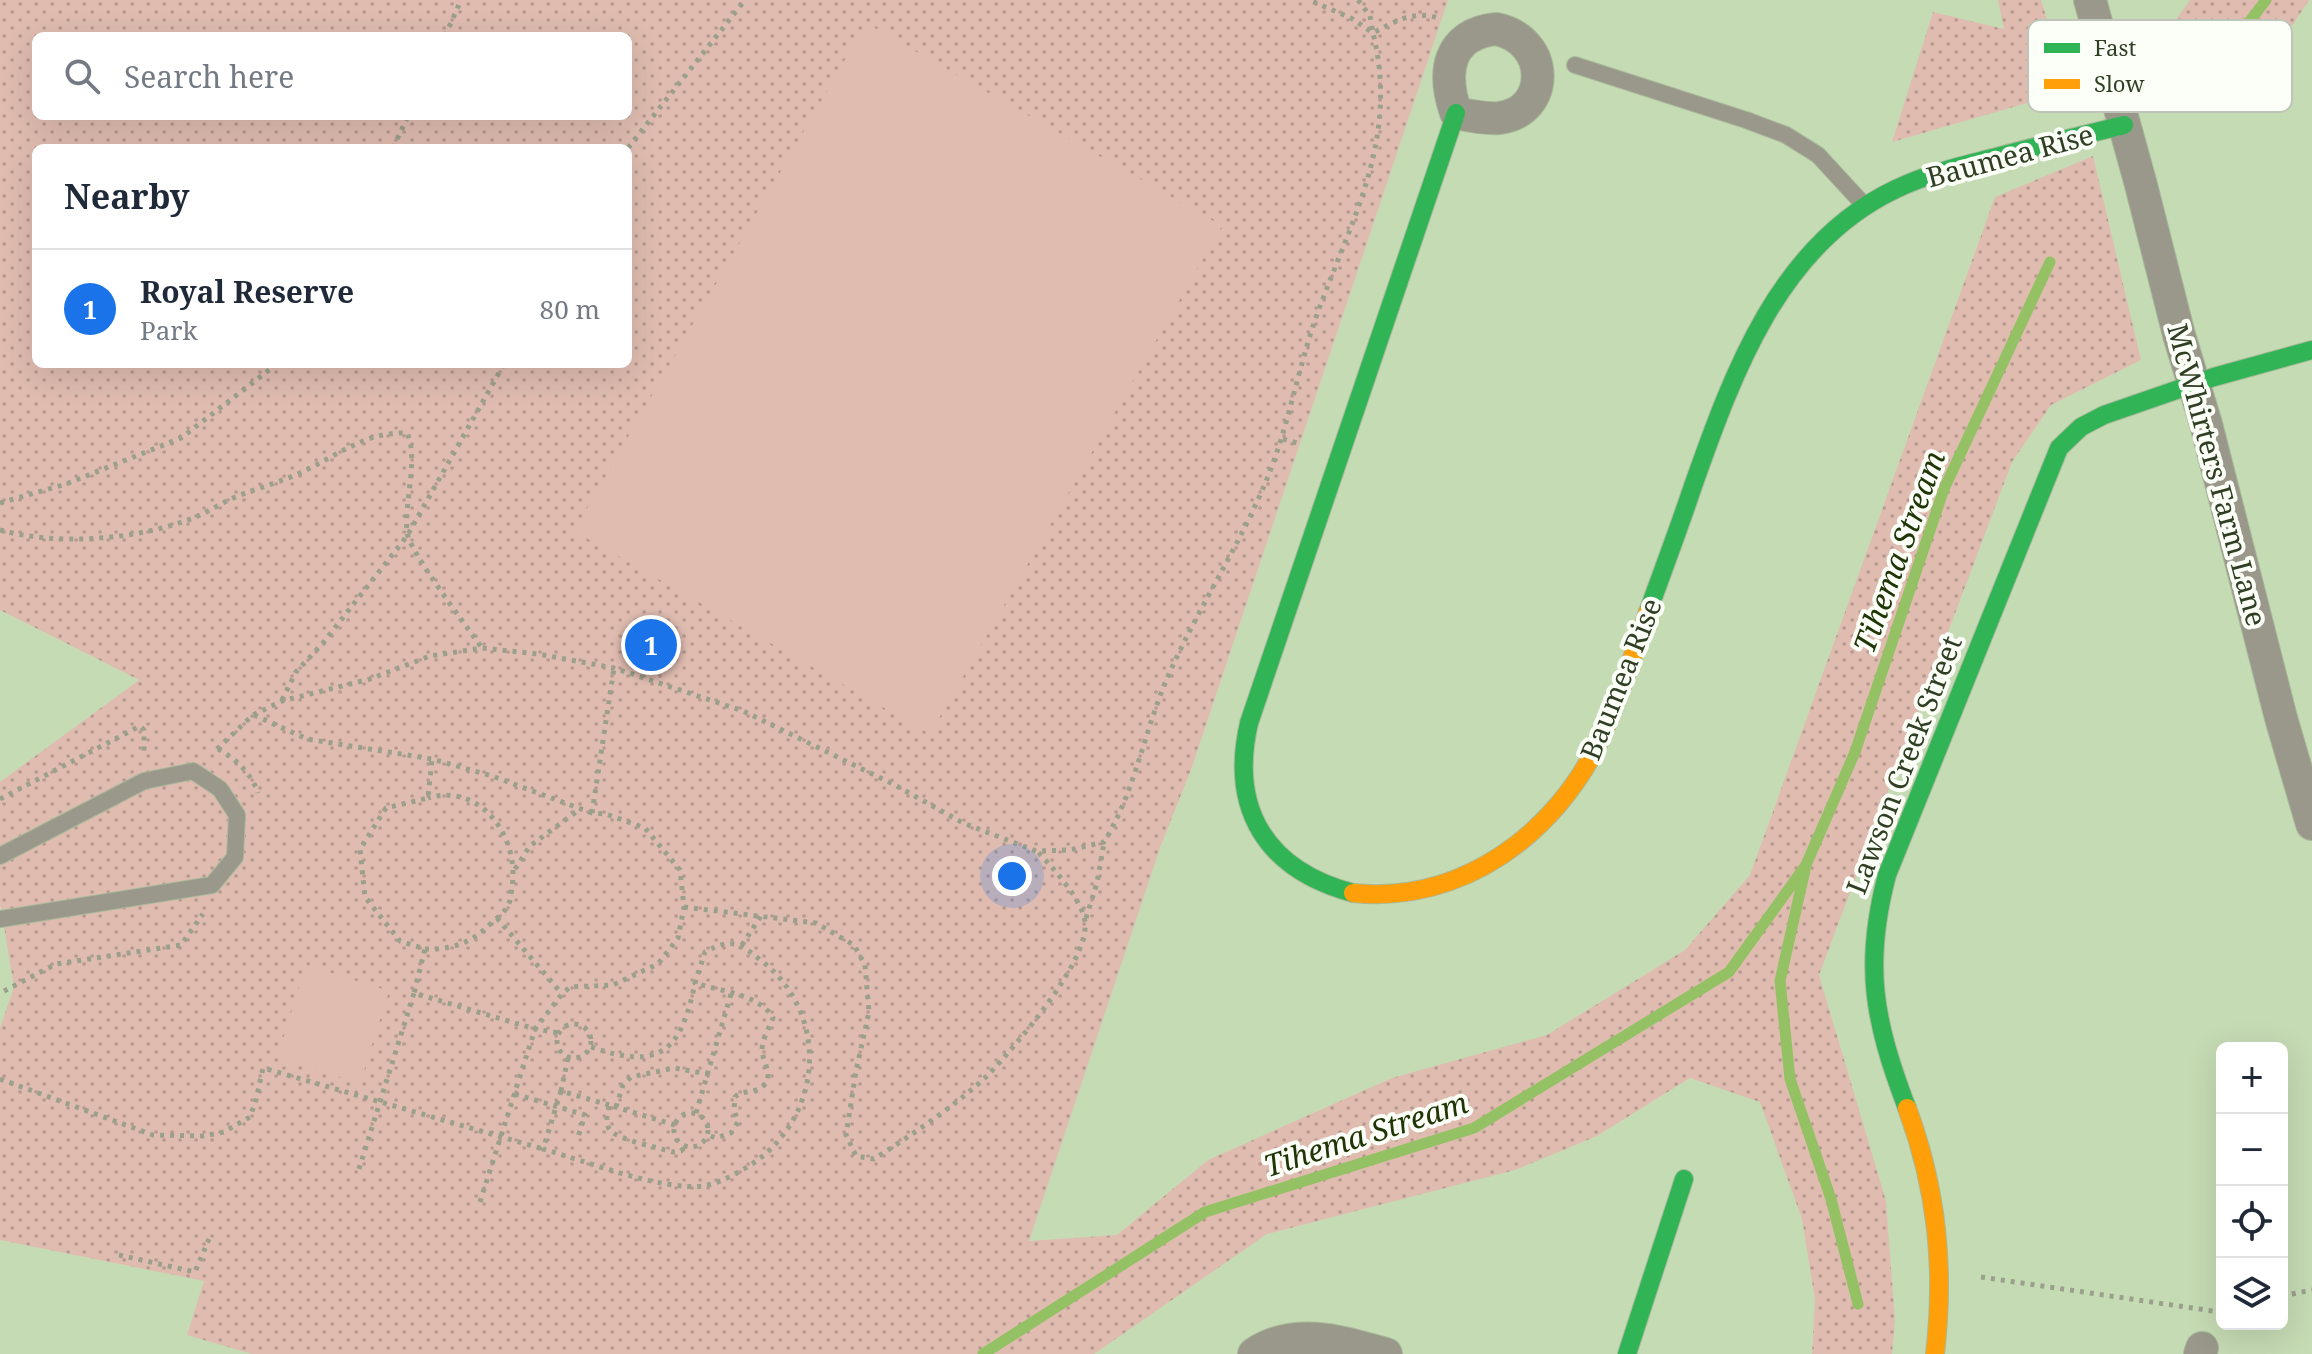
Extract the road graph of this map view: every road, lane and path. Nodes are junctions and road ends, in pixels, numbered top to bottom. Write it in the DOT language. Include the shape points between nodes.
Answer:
graph roads {
  1 [pos="461,0"];
  2 [pos="745,0"];
  3 [pos="1309,0"];
  4 [pos="1358,0"];
  5 [pos="2090,0"];
  6 [pos="1432,16"];
  7 [pos="2095,20"];
  8 [pos="447,32"];
  9 [pos="1373,33"];
  10 [pos="1575,65"];
  11 [pos="2120,112"];
  12 [pos="1456,113"];
  13 [pos="406,120"];
  14 [pos="2124,125"];
  15 [pos="395,144"];
  16 [pos="631,144"];
  17 [pos="1865,206"];
  18 [pos="2312,350"];
  19 [pos="272,368"];
  20 [pos="502,368"];
  21 [pos="2193,382"];
  22 [pos="1283,439"];
  23 [pos="1305,445"];
  24 [pos="0,503"];
  25 [pos="0,530"];
  26 [pos="407,536"];
  27 [pos="482,648"];
  28 [pos="614,668"];
  29 [pos="282,701"];
  30 [pos="253,715"];
  31 [pos="202,745"];
  32 [pos="217,749"];
  33 [pos="154,752"];
  34 [pos="432,759"];
  35 [pos="2308,790"];
  36 [pos="428,798"];
  37 [pos="0,799"];
  38 [pos="262,802"];
  39 [pos="580,809"];
  40 [pos="592,813"];
  41 [pos="2312,824"];
  42 [pos="1104,842"];
  43 [pos="1036,851"];
  44 [pos="0,856"];
  45 [pos="515,870"];
  46 [pos="684,907"];
  47 [pos="205,911"];
  48 [pos="761,916"];
  49 [pos="497,918"];
  50 [pos="0,919"];
  51 [pos="1085,919"];
  52 [pos="742,945"];
  53 [pos="425,949"];
  54 [pos="695,983"];
  55 [pos="4,991"];
  56 [pos="414,993"];
  57 [pos="562,994"];
  58 [pos="731,994"];
  59 [pos="535,1029"];
  60 [pos="559,1033"];
  61 [pos="591,1047"];
  62 [pos="568,1058"];
  63 [pos="708,1074"];
  64 [pos="0,1079"];
  65 [pos="561,1091"];
  66 [pos="515,1094"];
  67 [pos="380,1103"];
  68 [pos="613,1106"];
  69 [pos="556,1107"];
  70 [pos="696,1113"];
  71 [pos="675,1125"];
  72 [pos="708,1135"];
  73 [pos="501,1136"];
  74 [pos="577,1140"];
  75 [pos="685,1147"];
  76 [pos="543,1149"];
  77 [pos="359,1169"];
  78 [pos="1684,1179"];
  79 [pos="480,1202"];
  80 [pos="209,1239"];
  81 [pos="119,1255"];
  82 [pos="1976,1276"];
  83 [pos="2312,1290"];
  84 [pos="2288,1295"];
  85 [pos="2216,1310"];
  86 [pos="1254,1354"];
  87 [pos="1386,1354"];
  88 [pos="1627,1354"];
  89 [pos="1935,1354"];
  1 -- 8 [label="path"];
  2 -- 16 [label="path"];
  3 -- 9 [label="path"];
  4 -- 9 [label="path" via="1370,16"];
  5 -- 7 [label="street, McWhirters Farm Lane"];
  6 -- 9 [label="path" via="1407,17"];
  9 -- 22 [label="path" via="1381,76 1368,183 1320,304"];
  10 -- 17 [label="lane" via="1795,140 1818,155"];
  11 -- 14 [label="street, McWhirters Farm Lane"];
  12 -- 17 [label="street, Baumea Rise" via="1337,455 1244,745 1243,787 1258,827 1284,860 1338,890 1400,893 1445,883 1488,865 1542,823 1574,788 1610,718 1711,438 1768,307 1803,260"];
  13 -- 15 [label="path"];
  14 -- 17 [label="street, Baumea Rise" via="1963,165"];
  14 -- 21 [label="street, McWhirters Farm Lane"];
  18 -- 21 [label="street, Lawson Creek Street"];
  19 -- 24 [label="path" via="181,438 66,484"];
  20 -- 26 [label="path"];
  21 -- 35 [label="street, McWhirters Farm Lane" via="2281,718"];
  21 -- 89 [label="street, Lawson Creek Street" via="2091,419 2059,448 1877,909 1872,944 1876,1010 1928,1171 1937,1224 1940,1317"];
  22 -- 23 [label="path"];
  22 -- 42 [label="path" via="1249,523 1157,701 1129,796"];
  25 -- 26 [label="path" via="72,540 153,530 300,473 386,432 407,433 413,445"];
  26 -- 27 [label="path"];
  26 -- 29 [label="path" via="296,672"];
  27 -- 28 [label="path"];
  27 -- 29 [label="path" via="430,656 370,679"];
  28 -- 40 [label="path"];
  28 -- 43 [label="path" via="743,711 963,823"];
  29 -- 30 [label="path"];
  30 -- 32 [label="path"];
  30 -- 34 [label="path" via="307,739"];
  31 -- 32 [label="path"];
  32 -- 38 [label="path" via="232,756"];
  33 -- 37 [label="path" via="144,757 140,726"];
  34 -- 36 [label="path"];
  34 -- 39 [label="path"];
  35 -- 41 [label="street, McWhirters Farm Lane"];
  36 -- 45 [label="path" via="445,793 481,805 506,836"];
  36 -- 53 [label="path" via="386,808 360,849 365,897 400,941"];
  39 -- 40 [label="path"];
  39 -- 45 [label="path" via="530,846"];
  40 -- 46 [label="path" via="645,828 680,870"];
  42 -- 43 [label="path"];
  42 -- 51 [label="path"];
  43 -- 51 [label="path" via="1064,880"];
  44 -- 50 [label="lane" via="144,781 193,771 220,789 237,815 235,857 212,885"];
  45 -- 49 [label="path" via="508,906"];
  46 -- 48 [label="path"];
  46 -- 57 [label="path" via="678,938 658,964 613,985 570,987"];
  47 -- 55 [label="path" via="181,945 56,964"];
  48 -- 51 [label="path" via="816,923 854,945 865,965 869,1012 846,1135 856,1156 874,1159 987,1076 1050,1001 1083,946"];
  48 -- 52 [label="path"];
  49 -- 53 [label="path" via="477,937 445,950"];
  49 -- 57 [label="path"];
  52 -- 54 [label="path" via="724,942 705,952"];
  52 -- 76 [label="path" via="774,971 799,1005 809,1038 811,1068 804,1096 775,1146 758,1162 703,1186 667,1184"];
  53 -- 56 [label="path"];
  54 -- 58 [label="path"];
  54 -- 61 [label="path" via="688,1015 669,1047 627,1056"];
  56 -- 59 [label="path"];
  56 -- 67 [label="path"];
  57 -- 59 [label="path"];
  58 -- 63 [label="path"];
  58 -- 72 [label="path" via="759,1003 773,1018 762,1052 769,1075 757,1090 735,1097 738,1122 731,1133"];
  59 -- 60 [label="path"];
  59 -- 66 [label="path"];
  60 -- 61 [label="path" via="571,1024 582,1026 591,1035"];
  60 -- 62 [label="path" via="557,1047"];
  61 -- 62 [label="path" via="579,1058"];
  62 -- 65 [label="path"];
  63 -- 68 [label="path" via="674,1068 631,1077"];
  63 -- 70 [label="path"];
  64 -- 67 [label="path" via="153,1135 204,1136 238,1126 250,1117 263,1068"];
  65 -- 68 [label="path"];
  65 -- 69 [label="path"];
  66 -- 69 [label="path"];
  66 -- 73 [label="path"];
  67 -- 73 [label="path"];
  67 -- 77 [label="path"];
  68 -- 71 [label="path"];
  68 -- 75 [label="path" via="606,1119 616,1135 673,1152"];
  69 -- 74 [label="path" via="585,1115"];
  69 -- 76 [label="path"];
  70 -- 71 [label="path" via="681,1116"];
  70 -- 72 [label="path" via="708,1124"];
  71 -- 75 [label="path" via="677,1140"];
  72 -- 75 [label="path" via="702,1144"];
  73 -- 76 [label="path"];
  73 -- 79 [label="path"];
  78 -- 88 [label="street"];
  80 -- 81 [label="path" via="195,1272"];
  82 -- 85 [label="path"];
  83 -- 84 [label="path"];
  86 -- 87 [label="street" via="1280,1340 1302,1338"];
}
